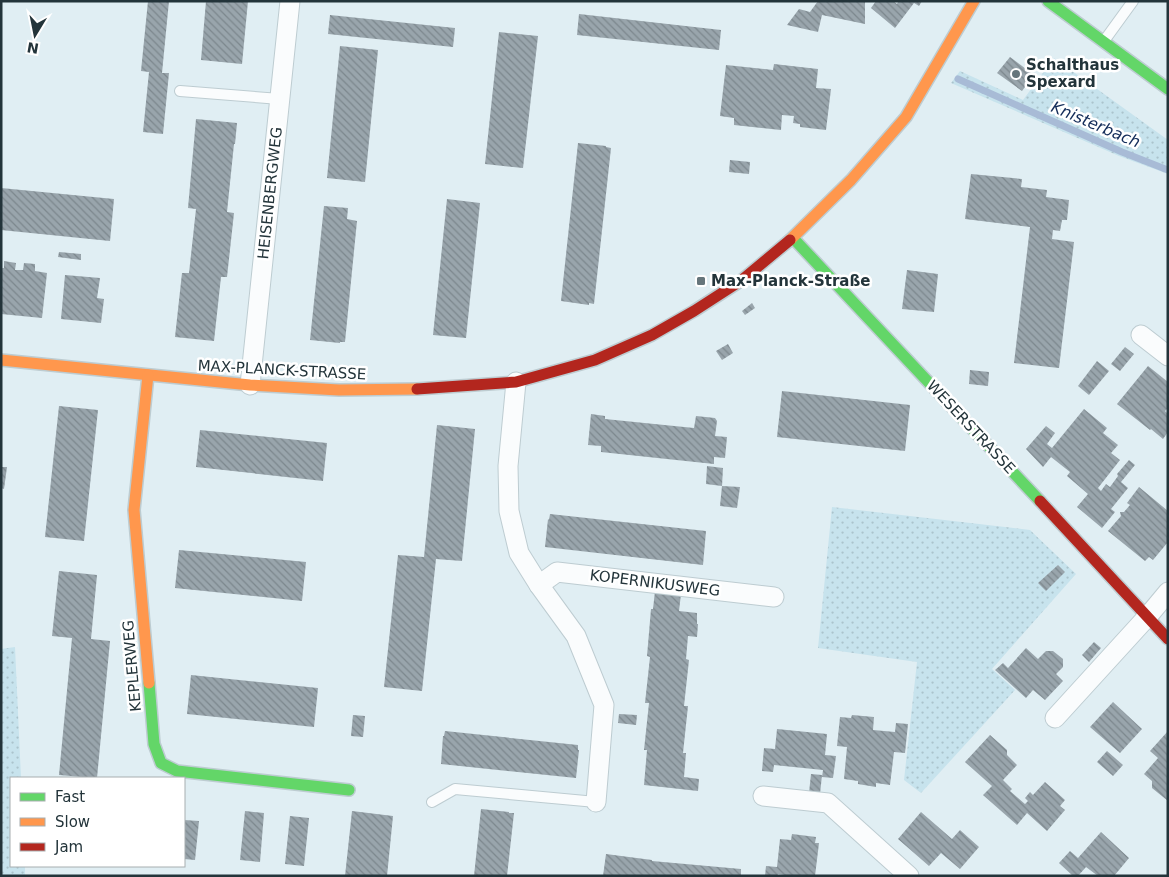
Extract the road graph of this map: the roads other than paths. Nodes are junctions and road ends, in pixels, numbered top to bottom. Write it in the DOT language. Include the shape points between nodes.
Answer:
graph roads {
  1 [pos="290,1"];
  2 [pos="974,1"];
  3 [pos="1048,1"];
  4 [pos="1132,1"];
  5 [pos="1103,42"];
  6 [pos="1168,89"];
  7 [pos="180,91"];
  8 [pos="280,99"];
  9 [pos="793,238"];
  10 [pos="1141,335"];
  11 [pos="1168,356"];
  12 [pos="1,360"];
  13 [pos="148,375"];
  14 [pos="516,382"];
  15 [pos="250,385"];
  16 [pos="539,585"];
  17 [pos="1168,592"];
  18 [pos="774,597"];
  19 [pos="1148,616"];
  20 [pos="1168,639"];
  21 [pos="1055,718"];
  22 [pos="349,790"];
  23 [pos="763,796"];
  24 [pos="432,802"];
  25 [pos="596,802"];
  26 [pos="909,876"];
  1 -- 8 [label="street, HEISENBERGWEG"];
  2 -- 9 [label="street, MAX-PLANCK-STRASSE" via="906,117 851,180"];
  3 -- 5 [label="street"];
  4 -- 5 [label="lane"];
  5 -- 6 [label="street"];
  7 -- 8 [label="lane"];
  8 -- 15 [label="street, HEISENBERGWEG"];
  9 -- 14 [label="street, MAX-PLANCK-STRASSE" via="742,280 652,335 595,360"];
  9 -- 19 [label="street, WESERSTRASSE"];
  10 -- 11 [label="street"];
  12 -- 13 [label="street, MAX-PLANCK-STRASSE"];
  13 -- 15 [label="street, MAX-PLANCK-STRASSE"];
  13 -- 22 [label="street, KEPLERWEG" via="134,510 154,744 161,763 177,771"];
  14 -- 15 [label="street, MAX-PLANCK-STRASSE" via="339,390"];
  14 -- 16 [label="street" via="508,466 509,510 519,553"];
  16 -- 18 [label="street, KOPERNIKUSWEG" via="557,572"];
  16 -- 25 [label="street" via="576,636 604,705"];
  17 -- 19 [label="street"];
  19 -- 20 [label="street, WESERSTRASSE"];
  19 -- 21 [label="street"];
  23 -- 26 [label="street" via="828,803"];
  24 -- 25 [label="lane" via="455,788"];
}
